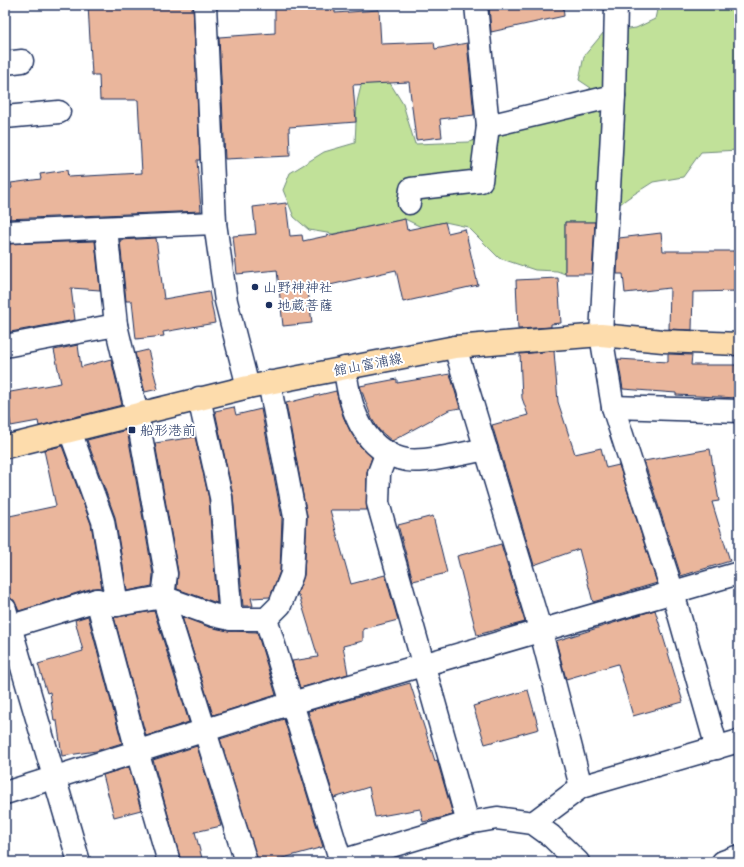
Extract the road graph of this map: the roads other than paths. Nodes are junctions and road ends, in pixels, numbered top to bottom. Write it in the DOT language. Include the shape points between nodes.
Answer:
graph roads {
  1 [pos="205,5"];
  2 [pos="476,5"];
  3 [pos="616,5"];
  4 [pos="614,96"];
  5 [pos="60,112"];
  6 [pos="5,116"];
  7 [pos="488,126"];
  8 [pos="409,203"];
  9 [pos="215,223"];
  10 [pos="106,228"];
  11 [pos="5,232"];
  12 [pos="116,325"];
  13 [pos="601,335"];
  14 [pos="739,344"];
  15 [pos="5,346"];
  16 [pos="454,347"];
  17 [pos="345,368"];
  18 [pos="269,382"];
  19 [pos="248,387"];
  20 [pos="199,398"];
  21 [pos="613,407"];
  22 [pos="739,411"];
  23 [pos="137,414"];
  24 [pos="70,431"];
  25 [pos="5,447"];
  26 [pos="486,449"];
  27 [pos="387,452"];
  28 [pos="739,573"];
  29 [pos="673,594"];
  30 [pos="163,597"];
  31 [pos="107,603"];
  32 [pos="231,618"];
  33 [pos="266,618"];
  34 [pos="7,621"];
  35 [pos="541,632"];
  36 [pos="423,666"];
  37 [pos="292,703"];
  38 [pos="204,730"];
  39 [pos="739,741"];
  40 [pos="717,748"];
  41 [pos="137,751"];
  42 [pos="54,776"];
  43 [pos="581,787"];
  44 [pos="5,792"];
  45 [pos="468,823"];
  46 [pos="533,823"];
  47 [pos="739,856"];
  48 [pos="79,862"];
  49 [pos="169,862"];
  50 [pos="246,862"];
  51 [pos="340,862"];
  52 [pos="578,862"];
  53 [pos="723,862"];
  1 -- 9 [label="street"];
  2 -- 7 [label="street"];
  3 -- 4 [label="street"];
  4 -- 7 [label="street"];
  4 -- 13 [label="street"];
  5 -- 6 [label="street"];
  7 -- 8 [label="street" via="481,181 411,189"];
  9 -- 10 [label="street"];
  9 -- 19 [label="street" via="226,301"];
  10 -- 11 [label="street"];
  10 -- 12 [label="street"];
  12 -- 15 [label="street"];
  12 -- 23 [label="street"];
  13 -- 14 [label="main road, 館山富浦線"];
  13 -- 16 [label="main road, 館山富浦線"];
  13 -- 21 [label="street"];
  16 -- 17 [label="main road, 館山富浦線"];
  16 -- 26 [label="street"];
  17 -- 18 [label="main road, 館山富浦線"];
  17 -- 27 [label="street" via="347,388 357,420 366,437"];
  18 -- 19 [label="main road, 館山富浦線"];
  18 -- 33 [label="street" via="295,517 292,574 280,605"];
  19 -- 20 [label="main road, 館山富浦線"];
  20 -- 23 [label="main road, 館山富浦線"];
  20 -- 32 [label="street" via="221,497"];
  21 -- 22 [label="street"];
  21 -- 29 [label="street"];
  23 -- 24 [label="main road, 館山富浦線"];
  23 -- 30 [label="street" via="166,574"];
  24 -- 25 [label="main road, 館山富浦線"];
  24 -- 31 [label="street" via="103,521"];
  26 -- 27 [label="street" via="431,459 407,460"];
  26 -- 35 [label="street"];
  27 -- 36 [label="street" via="379,473 378,503"];
  28 -- 29 [label="street"];
  29 -- 35 [label="street"];
  29 -- 40 [label="street"];
  30 -- 31 [label="street"];
  30 -- 32 [label="street" via="213,615"];
  30 -- 38 [label="street"];
  31 -- 34 [label="street"];
  31 -- 41 [label="street"];
  32 -- 33 [label="street"];
  33 -- 37 [label="street"];
  34 -- 42 [label="street"];
  35 -- 36 [label="street"];
  35 -- 43 [label="street"];
  36 -- 37 [label="street"];
  36 -- 45 [label="street"];
  37 -- 38 [label="street"];
  37 -- 51 [label="street"];
  38 -- 41 [label="street"];
  38 -- 50 [label="street"];
  39 -- 40 [label="street"];
  40 -- 43 [label="street"];
  41 -- 42 [label="street"];
  41 -- 49 [label="street"];
  42 -- 44 [label="street"];
  42 -- 48 [label="street"];
  43 -- 46 [label="street"];
  45 -- 46 [label="street" via="497,818"];
  45 -- 51 [label="street"];
  46 -- 52 [label="street"];
  47 -- 53 [label="street"];
}
